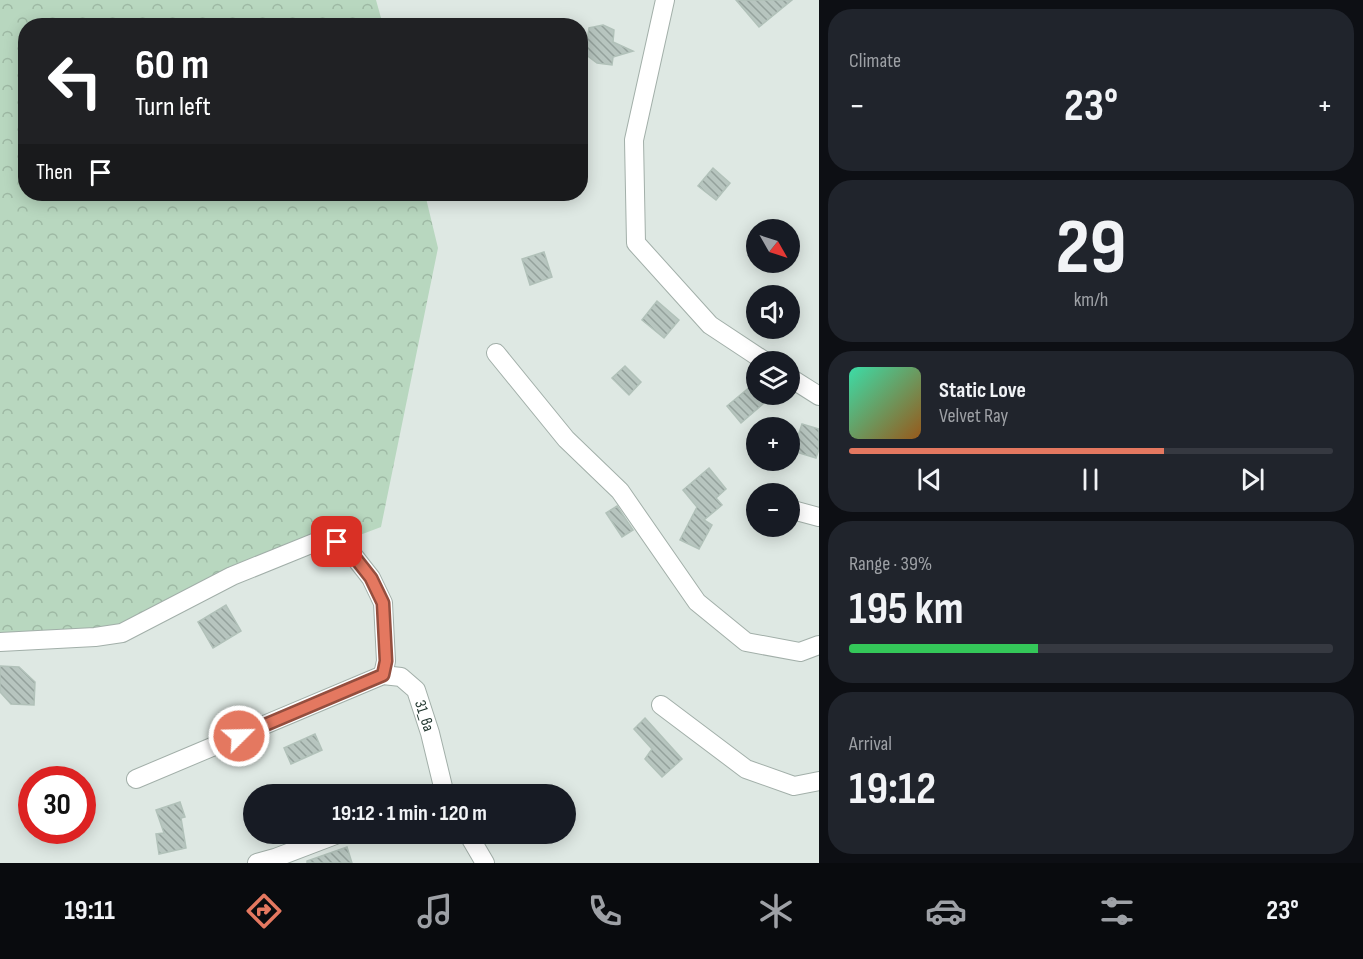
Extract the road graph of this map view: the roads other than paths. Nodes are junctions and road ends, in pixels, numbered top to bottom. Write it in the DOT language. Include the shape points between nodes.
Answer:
graph roads {
  1 [pos="665,0"];
  2 [pos="749,351"];
  3 [pos="496,353"];
  4 [pos="800,384"];
  5 [pos="819,396"];
  6 [pos="800,511"];
  7 [pos="819,517"];
  8 [pos="0,642"];
  9 [pos="819,645"];
  10 [pos="383,675"];
  11 [pos="661,705"];
  12 [pos="136,780"];
  13 [pos="819,781"];
  14 [pos="441,784"];
  15 [pos="312,844"];
  16 [pos="474,844"];
  17 [pos="257,863"];
  18 [pos="484,863"];
  1 -- 2 [label="street" via="633,140 636,243 710,325"];
  3 -- 9 [label="street" via="566,439 620,490 697,602 746,642 800,652"];
  4 -- 5 [label="street"];
  6 -- 7 [label="street"];
  8 -- 10 [label="street" via="122,633 232,576 316,542 337,542 371,578 383,603"];
  10 -- 12 [label="street"];
  10 -- 14 [label="street, 31_ва" via="400,677 416,690"];
  11 -- 13 [label="street" via="746,769 794,786"];
  15 -- 17 [label="street"];
  16 -- 18 [label="street"];
}
